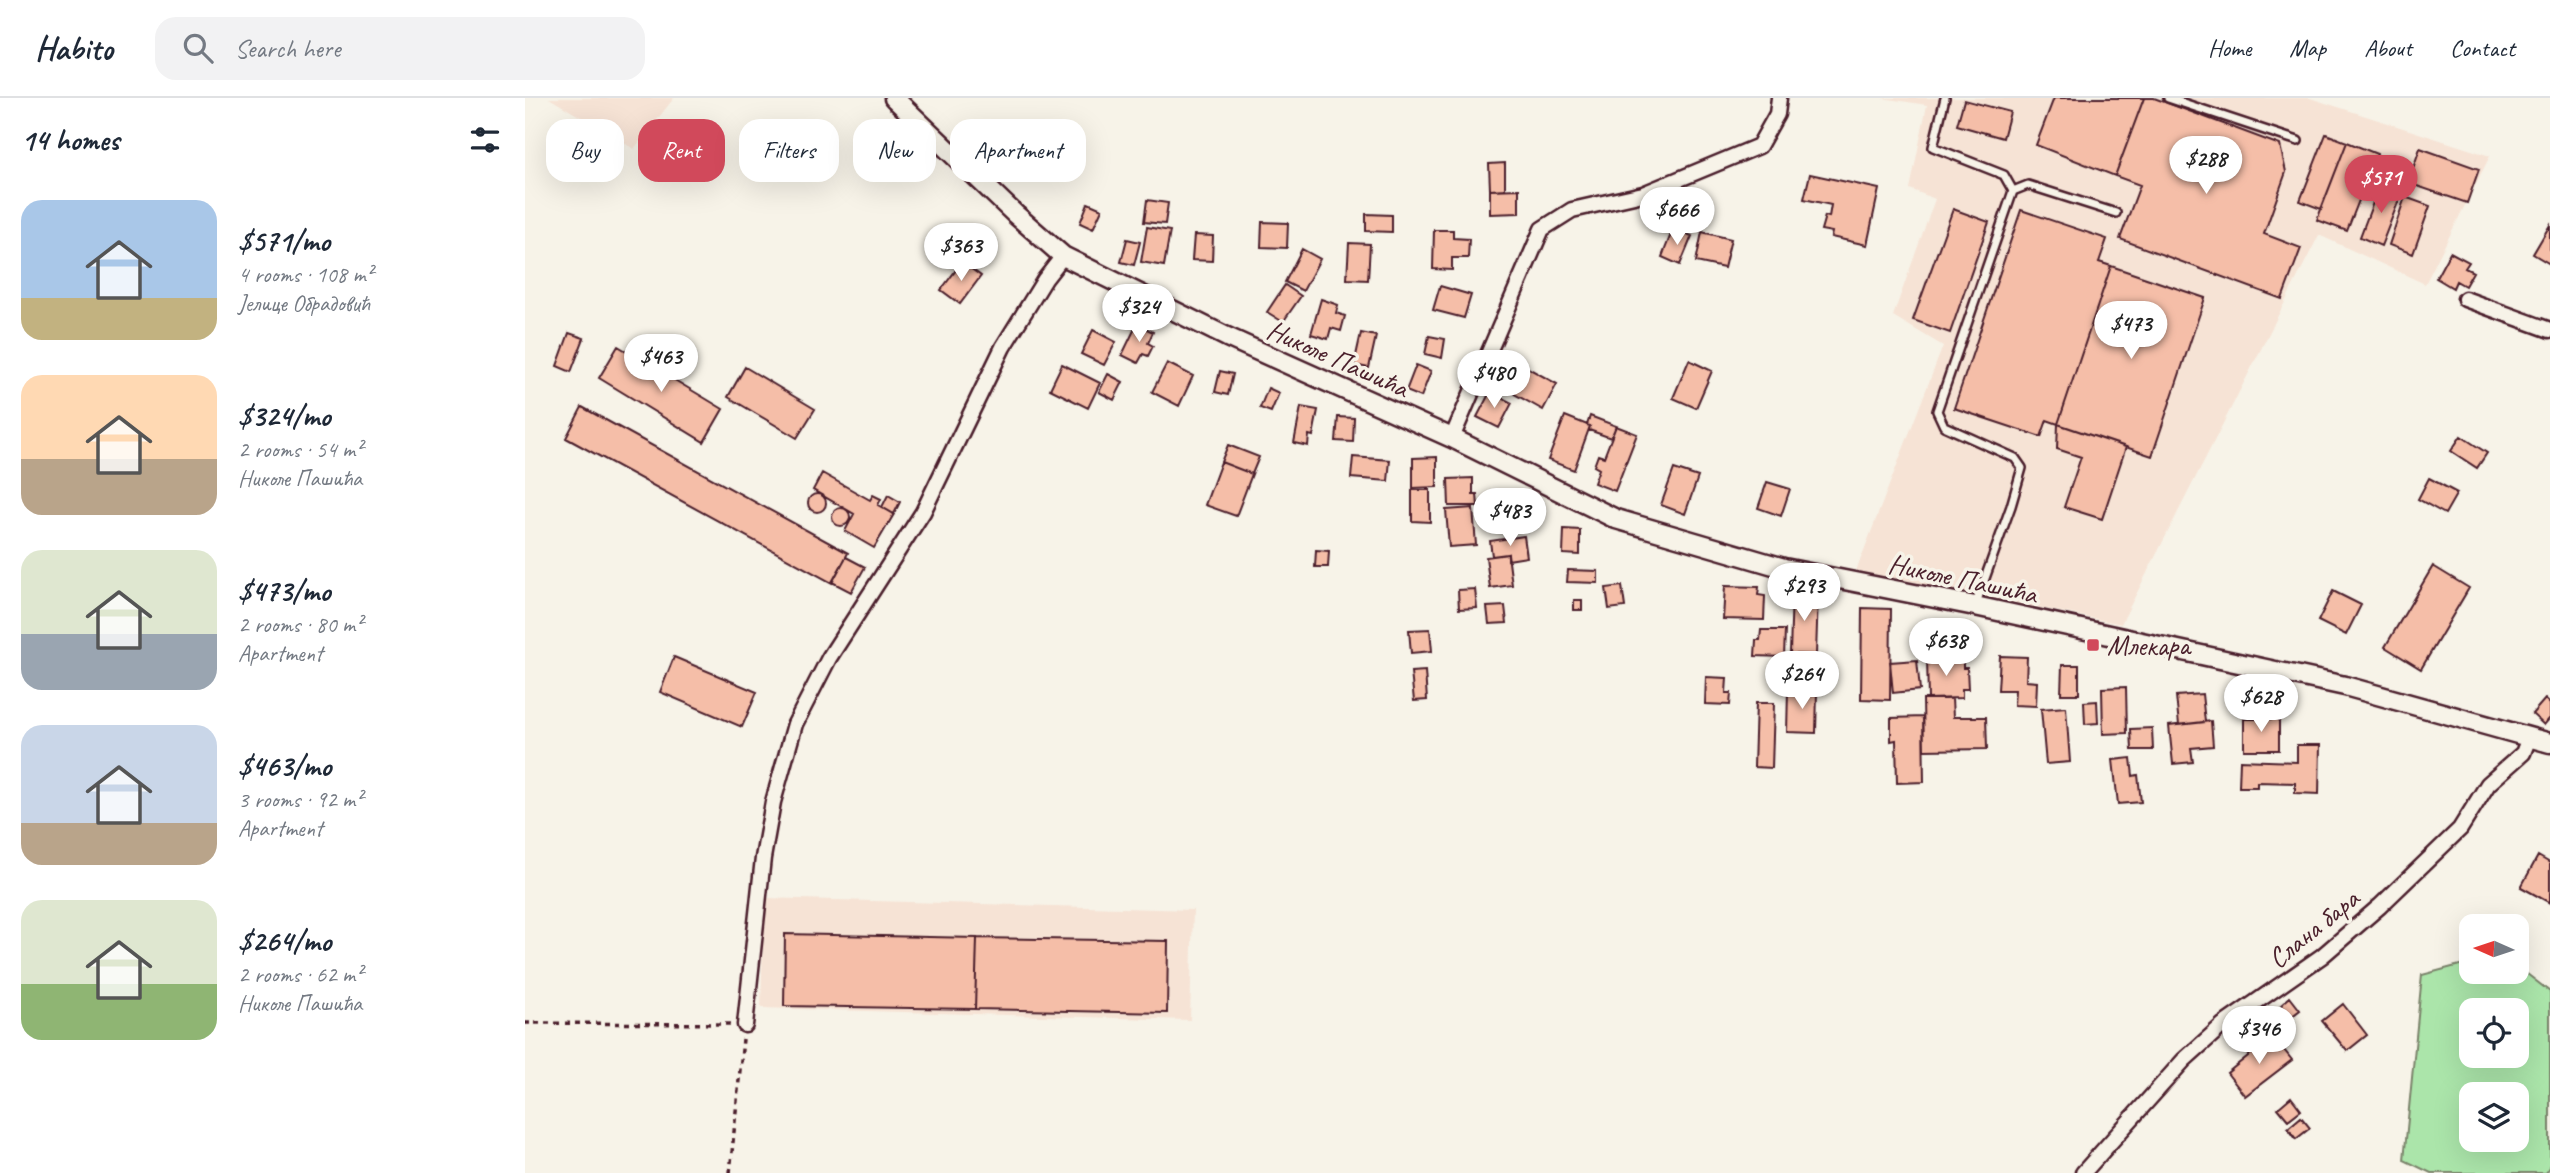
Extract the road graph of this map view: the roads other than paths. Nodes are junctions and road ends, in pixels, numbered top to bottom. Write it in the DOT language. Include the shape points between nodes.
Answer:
graph roads {
  1 [pos="894,98"];
  2 [pos="1779,98"];
  3 [pos="1945,98"];
  4 [pos="2168,98"];
  5 [pos="2298,141"];
  6 [pos="2013,191"];
  7 [pos="2116,213"];
  8 [pos="1063,256"];
  9 [pos="2465,299"];
  10 [pos="2550,330"];
  11 [pos="1452,438"];
  12 [pos="1975,606"];
  13 [pos="2529,738"];
  14 [pos="2550,743"];
  15 [pos="745,1025"];
  16 [pos="2083,1173"];
  1 -- 8 [label="street, Николе Пашића"];
  2 -- 11 [label="street" via="1777,114 1759,146 1643,194 1572,210 1542,229"];
  3 -- 6 [label="lane" via="1933,147 2004,175"];
  4 -- 5 [label="lane"];
  6 -- 7 [label="lane" via="2028,185"];
  6 -- 12 [label="lane" via="1937,411 1944,426 2015,458 2022,468"];
  8 -- 11 [label="street, Николе Пашића" via="1227,337"];
  8 -- 15 [label="street" via="1003,347 923,512 829,658 795,724 763,858"];
  9 -- 10 [label="street"];
  11 -- 12 [label="street, Николе Пашића" via="1616,519 1784,568"];
  12 -- 13 [label="street, Николе Пашића" via="2344,686"];
  13 -- 14 [label="street, Николе Пашића"];
  13 -- 16 [label="street, Слана бара" via="2523,753 2488,784 2460,829 2322,956 2214,1033"];
}
